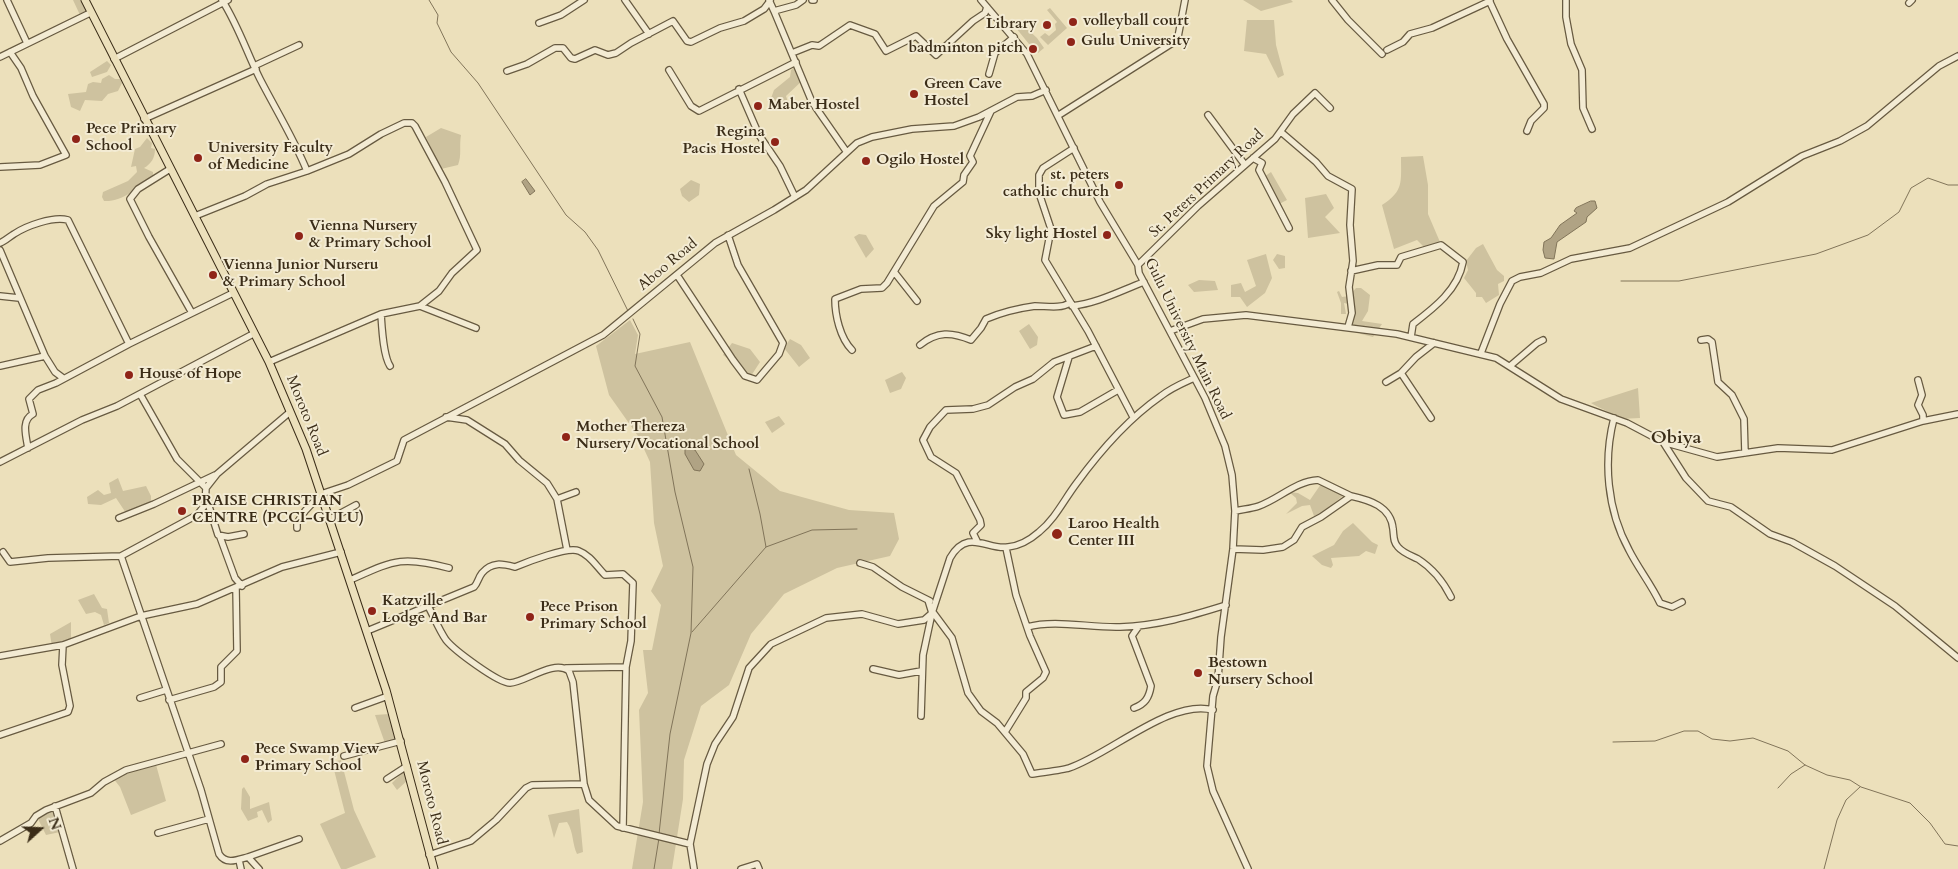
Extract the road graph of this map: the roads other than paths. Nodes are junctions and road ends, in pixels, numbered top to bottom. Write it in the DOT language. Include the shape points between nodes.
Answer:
graph roads {
  1 [pos="7,0"];
  2 [pos="85,0"];
  3 [pos="584,0"];
  4 [pos="625,0"];
  5 [pos="769,0"];
  6 [pos="803,0"];
  7 [pos="981,0"];
  8 [pos="1185,0"];
  9 [pos="1332,0"];
  10 [pos="1566,0"];
  11 [pos="225,1"];
  12 [pos="1490,1"];
  13 [pos="987,7"];
  14 [pos="774,11"];
  15 [pos="90,13"];
  16 [pos="539,23"];
  17 [pos="649,34"];
  18 [pos="1014,37"];
  19 [pos="27,44"];
  20 [pos="299,45"];
  21 [pos="10,52"];
  22 [pos="792,53"];
  23 [pos="0,56"];
  24 [pos="1958,56"];
  25 [pos="114,59"];
  26 [pos="796,62"];
  27 [pos="255,68"];
  28 [pos="669,70"];
  29 [pos="507,72"];
  30 [pos="989,74"];
  31 [pos="739,89"];
  32 [pos="1046,90"];
  33 [pos="1330,108"];
  34 [pos="991,111"];
  35 [pos="1059,115"];
  36 [pos="1208,116"];
  37 [pos="144,119"];
  38 [pos="1592,129"];
  39 [pos="1281,132"];
  40 [pos="1527,132"];
  41 [pos="1074,148"];
  42 [pos="846,151"];
  43 [pos="1254,158"];
  44 [pos="1245,166"];
  45 [pos="0,167"];
  46 [pos="170,169"];
  47 [pos="307,171"];
  48 [pos="795,197"];
  49 [pos="195,216"];
  50 [pos="1289,228"];
  51 [pos="728,235"];
  52 [pos="0,243"];
  53 [pos="0,250"];
  54 [pos="1138,265"];
  55 [pos="1351,271"];
  56 [pos="895,273"];
  57 [pos="677,275"];
  58 [pos="1144,282"];
  59 [pos="14,285"];
  60 [pos="233,293"];
  61 [pos="1,296"];
  62 [pos="19,298"];
  63 [pos="917,301"];
  64 [pos="1071,304"];
  65 [pos="420,306"];
  66 [pos="192,313"];
  67 [pos="381,314"];
  68 [pos="1348,326"];
  69 [pos="476,328"];
  70 [pos="1170,331"];
  71 [pos="253,334"];
  72 [pos="1411,337"];
  73 [pos="1543,340"];
  74 [pos="1701,340"];
  75 [pos="129,344"];
  76 [pos="1434,344"];
  77 [pos="920,345"];
  78 [pos="1096,346"];
  79 [pos="852,350"];
  80 [pos="1481,353"];
  81 [pos="45,356"];
  82 [pos="1069,357"];
  83 [pos="269,362"];
  84 [pos="0,366"];
  85 [pos="390,366"];
  86 [pos="1510,366"];
  87 [pos="1401,373"];
  88 [pos="63,378"];
  89 [pos="1194,378"];
  90 [pos="1918,380"];
  91 [pos="1386,382"];
  92 [pos="1118,390"];
  93 [pos="140,394"];
  94 [pos="290,412"];
  95 [pos="1958,414"];
  96 [pos="446,417"];
  97 [pos="1133,417"];
  98 [pos="1431,418"];
  99 [pos="1614,418"];
  100 [pos="1923,421"];
  101 [pos="1663,442"];
  102 [pos="28,448"];
  103 [pos="1745,453"];
  104 [pos="0,462"];
  105 [pos="217,474"];
  106 [pos="202,482"];
  107 [pos="206,488"];
  108 [pos="576,492"];
  109 [pos="321,494"];
  110 [pos="1351,496"];
  111 [pos="556,499"];
  112 [pos="207,500"];
  113 [pos="356,505"];
  114 [pos="1235,511"];
  115 [pos="120,518"];
  116 [pos="330,519"];
  117 [pos="297,528"];
  118 [pos="244,534"];
  119 [pos="220,537"];
  120 [pos="977,541"];
  121 [pos="1006,548"];
  122 [pos="1233,549"];
  123 [pos="567,550"];
  124 [pos="3,552"];
  125 [pos="341,552"];
  126 [pos="121,556"];
  127 [pos="860,562"];
  128 [pos="449,568"];
  129 [pos="350,580"];
  130 [pos="239,587"];
  131 [pos="1451,597"];
  132 [pos="931,602"];
  133 [pos="1682,602"];
  134 [pos="1226,604"];
  135 [pos="428,606"];
  136 [pos="932,612"];
  137 [pos="140,616"];
  138 [pos="931,623"];
  139 [pos="942,623"];
  140 [pos="1139,626"];
  141 [pos="1027,628"];
  142 [pos="367,631"];
  143 [pos="63,645"];
  144 [pos="0,656"];
  145 [pos="1958,658"];
  146 [pos="626,667"];
  147 [pos="566,668"];
  148 [pos="873,669"];
  149 [pos="921,671"];
  150 [pos="166,690"];
  151 [pos="388,696"];
  152 [pos="140,698"];
  153 [pos="169,700"];
  154 [pos="355,708"];
  155 [pos="1134,708"];
  156 [pos="1212,710"];
  157 [pos="922,716"];
  158 [pos="1005,732"];
  159 [pos="0,735"];
  160 [pos="401,741"];
  161 [pos="221,744"];
  162 [pos="188,752"];
  163 [pos="344,756"];
  164 [pos="408,766"];
  165 [pos="387,779"];
  166 [pos="584,784"];
  167 [pos="55,806"];
  168 [pos="209,819"];
  169 [pos="623,828"];
  170 [pos="158,833"];
  171 [pos="299,839"];
  172 [pos="0,840"];
  173 [pos="690,844"];
  174 [pos="429,855"];
  175 [pos="248,857"];
  176 [pos="239,860"];
  177 [pos="73,869"];
  178 [pos="241,869"];
  179 [pos="259,869"];
  180 [pos="434,869"];
  181 [pos="694,869"];
  182 [pos="741,869"];
  183 [pos="759,869"];
  184 [pos="1248,869"];
  1 -- 19 [label="street"];
  2 -- 15 [label="main road, Moroto Road"];
  3 -- 16 [label="street" via="561,15"];
  4 -- 17 [label="street"];
  5 -- 14 [label="street"];
  5 -- 17 [label="street" via="764,9 744,21 691,42 687,42 674,22"];
  6 -- 14 [label="street"];
  7 -- 13 [label="street, Gulu University Main Road"];
  8 -- 35 [label="street" via="1178,37 1174,42"];
  9 -- 12 [label="street" via="1348,20 1385,52 1410,34 1432,28"];
  10 -- 38 [label="street" via="1571,44 1582,70 1583,108"];
  11 -- 25 [label="street"];
  11 -- 27 [label="street"];
  12 -- 40 [label="street" via="1544,104"];
  13 -- 18 [label="street, Gulu University Main Road"];
  13 -- 22 [label="street" via="986,13 936,55 916,36 886,51 876,34 850,25 820,46 812,45"];
  14 -- 22 [label="street"];
  15 -- 19 [label="street"];
  15 -- 25 [label="main road, Moroto Road"];
  17 -- 29 [label="street" via="610,54 595,50 575,59 564,48 555,48"];
  18 -- 30 [label="street" via="995,53"];
  18 -- 32 [label="street, Gulu University Main Road"];
  19 -- 21 [label="street"];
  20 -- 27 [label="street"];
  21 -- 23 [label="street"];
  21 -- 45 [label="street" via="66,155 40,165"];
  22 -- 26 [label="street"];
  24 -- 80 [label="street" via="1939,66 1867,126 1802,156 1728,202 1630,248 1571,260 1512,281"];
  25 -- 37 [label="main road, Moroto Road"];
  26 -- 31 [label="street"];
  26 -- 42 [label="street" via="812,102"];
  27 -- 37 [label="street"];
  27 -- 47 [label="street"];
  28 -- 31 [label="street" via="695,110 709,107"];
  31 -- 48 [label="street" via="759,135 789,181"];
  32 -- 34 [label="street, Aboo Road" via="1012,100"];
  32 -- 35 [label="street, Gulu University Main Road"];
  33 -- 39 [label="street, St. Peters Primary Road" via="1315,93"];
  34 -- 42 [label="street, Aboo Road" via="954,126 912,129 872,137"];
  34 -- 56 [label="street" via="970,156 973,162 963,182 934,206"];
  35 -- 41 [label="street, Gulu University Main Road"];
  36 -- 44 [label="street"];
  37 -- 46 [label="main road, Moroto Road"];
  39 -- 43 [label="street, St. Peters Primary Road"];
  39 -- 55 [label="street" via="1328,176 1351,187"];
  41 -- 54 [label="street, Gulu University Main Road" via="1111,223"];
  41 -- 64 [label="street" via="1043,168 1038,180 1051,229 1044,260"];
  42 -- 48 [label="street, Aboo Road"];
  43 -- 44 [label="street, St. Peters Primary Road"];
  43 -- 50 [label="street" via="1262,162 1259,170"];
  44 -- 54 [label="street, St. Peters Primary Road" via="1198,206"];
  46 -- 49 [label="main road, Moroto Road"];
  46 -- 66 [label="street" via="138,189 130,199"];
  47 -- 49 [label="street" via="267,184"];
  47 -- 65 [label="street" via="352,152 404,123 415,126 477,250 452,273 439,291"];
  48 -- 51 [label="street, Aboo Road"];
  49 -- 60 [label="main road, Moroto Road"];
  51 -- 57 [label="street, Aboo Road"];
  51 -- 57 [label="street" via="738,265 783,343 779,354 757,380 745,376"];
  52 -- 75 [label="street" via="44,222 68,220"];
  53 -- 59 [label="street"];
  54 -- 58 [label="street, Gulu University Main Road"];
  55 -- 68 [label="street" via="1352,312"];
  55 -- 72 [label="street" via="1378,265 1398,265 1401,257 1441,245 1462,262 1462,269 1442,303 1412,324"];
  56 -- 63 [label="street"];
  56 -- 79 [label="street" via="882,288 861,289 835,299 837,319"];
  57 -- 96 [label="street, Aboo Road" via="597,338"];
  58 -- 64 [label="street" via="1094,303"];
  58 -- 70 [label="street, Gulu University Main Road"];
  59 -- 61 [label="street"];
  59 -- 62 [label="street"];
  60 -- 66 [label="street"];
  60 -- 71 [label="main road, Moroto Road"];
  61 -- 62 [label="street"];
  62 -- 81 [label="street"];
  64 -- 77 [label="street" via="1028,308 994,316 986,319 971,340 954,332"];
  64 -- 78 [label="street"];
  65 -- 67 [label="street"];
  65 -- 69 [label="street"];
  66 -- 75 [label="street"];
  67 -- 83 [label="street"];
  67 -- 85 [label="street" via="386,347 384,354"];
  68 -- 70 [label="street" via="1246,315 1203,319"];
  68 -- 72 [label="street"];
  70 -- 89 [label="street, Gulu University Main Road"];
  71 -- 83 [label="main road, Moroto Road"];
  71 -- 93 [label="street"];
  72 -- 76 [label="street"];
  73 -- 86 [label="street"];
  74 -- 103 [label="street" via="1712,342 1718,382 1732,395 1743,417"];
  75 -- 88 [label="street"];
  76 -- 80 [label="street"];
  76 -- 87 [label="street"];
  78 -- 82 [label="street"];
  78 -- 92 [label="street"];
  80 -- 86 [label="street"];
  81 -- 84 [label="street"];
  81 -- 88 [label="street"];
  82 -- 92 [label="street" via="1057,397 1064,415 1080,412"];
  82 -- 120 [label="street" via="1054,362 1033,379 988,405 946,410 924,437 931,458 956,473 980,520 981,525 973,533"];
  83 -- 94 [label="main road, Moroto Road"];
  86 -- 99 [label="street" via="1556,396"];
  87 -- 91 [label="street"];
  87 -- 98 [label="street"];
  88 -- 102 [label="street" via="30,397 34,412 26,422"];
  89 -- 97 [label="street" via="1162,394"];
  89 -- 114 [label="street, Gulu University Main Road" via="1225,446 1232,475"];
  90 -- 100 [label="street" via="1922,396 1918,405"];
  92 -- 97 [label="street"];
  93 -- 102 [label="street"];
  93 -- 106 [label="street" via="177,459"];
  94 -- 105 [label="street"];
  94 -- 109 [label="main road, Moroto Road"];
  95 -- 100 [label="street"];
  96 -- 109 [label="street, Aboo Road" via="404,440 400,457 394,463"];
  96 -- 111 [label="street" via="467,420 505,444 547,483"];
  97 -- 121 [label="street" via="1046,524 1028,539"];
  99 -- 101 [label="street"];
  99 -- 133 [label="street" via="1607,480 1621,531 1660,603 1672,607"];
  100 -- 103 [label="street" via="1832,450 1778,448"];
  101 -- 103 [label="street" via="1717,458"];
  101 -- 145 [label="street" via="1686,478 1708,501 1731,507 1770,534 1792,542 1843,571 1895,606"];
  102 -- 104 [label="street"];
  105 -- 106 [label="street"];
  105 -- 107 [label="street"];
  106 -- 107 [label="street"];
  106 -- 115 [label="street"];
  107 -- 112 [label="street"];
  108 -- 111 [label="street"];
  109 -- 116 [label="main road, Moroto Road"];
  109 -- 117 [label="street" via="297,523"];
  110 -- 114 [label="street" via="1312,480 1259,506"];
  110 -- 122 [label="street" via="1302,527 1286,546"];
  110 -- 131 [label="street" via="1370,500 1382,508 1393,527 1398,547 1422,562 1444,584"];
  111 -- 123 [label="street"];
  112 -- 119 [label="street" via="214,529"];
  112 -- 126 [label="street" via="197,515"];
  113 -- 116 [label="street"];
  114 -- 122 [label="street, Gulu University Main Road"];
  116 -- 125 [label="main road, Moroto Road"];
  118 -- 119 [label="street"];
  119 -- 130 [label="street"];
  120 -- 121 [label="street"];
  120 -- 132 [label="street" via="952,555"];
  121 -- 141 [label="street"];
  122 -- 134 [label="street, Gulu University Main Road"];
  123 -- 135 [label="street" via="525,561 515,567 498,564 483,572 474,587"];
  123 -- 146 [label="street" via="582,552 605,575 623,574 633,583 631,641"];
  124 -- 126 [label="street" via="10,562"];
  125 -- 129 [label="main road, Moroto Road"];
  125 -- 130 [label="street" via="282,567"];
  126 -- 137 [label="street"];
  127 -- 132 [label="street"];
  128 -- 129 [label="street" via="404,559"];
  129 -- 142 [label="main road, Moroto Road"];
  130 -- 137 [label="street" via="197,604"];
  130 -- 153 [label="street" via="237,651 221,667 221,682"];
  132 -- 136 [label="street"];
  134 -- 140 [label="street" via="1188,617"];
  134 -- 156 [label="street, Gulu University Main Road"];
  135 -- 142 [label="street"];
  135 -- 147 [label="street" via="447,642 502,681 513,682 545,670"];
  136 -- 138 [label="street"];
  136 -- 139 [label="street"];
  136 -- 173 [label="street" via="918,622 904,624 889,623 862,614 826,618 771,644 745,676 733,717 712,749"];
  137 -- 143 [label="street"];
  137 -- 150 [label="street"];
  138 -- 139 [label="street"];
  138 -- 149 [label="street"];
  139 -- 158 [label="street" via="952,638 968,693 980,711"];
  140 -- 141 [label="street" via="1048,624"];
  140 -- 155 [label="street" via="1132,636 1152,686 1144,704"];
  141 -- 158 [label="street" via="1046,674 1026,692 1026,698"];
  142 -- 151 [label="main road, Moroto Road"];
  143 -- 144 [label="street"];
  143 -- 159 [label="street" via="68,712"];
  146 -- 147 [label="street"];
  146 -- 169 [label="street"];
  147 -- 166 [label="street" via="573,682"];
  148 -- 149 [label="street" via="898,675"];
  149 -- 157 [label="street"];
  150 -- 152 [label="street"];
  150 -- 153 [label="street"];
  151 -- 154 [label="street"];
  151 -- 160 [label="main road, Moroto Road"];
  153 -- 162 [label="street"];
  156 -- 158 [label="street" via="1203,708 1174,713 1070,768 1033,774 1023,754"];
  156 -- 184 [label="street, Gulu University Main Road" via="1207,773"];
  160 -- 163 [label="street"];
  160 -- 164 [label="main road, Moroto Road"];
  161 -- 162 [label="street"];
  162 -- 167 [label="street" via="126,770 104,782 91,794"];
  162 -- 168 [label="street"];
  164 -- 165 [label="street"];
  164 -- 174 [label="main road, Moroto Road"];
  166 -- 169 [label="street" via="589,800"];
  166 -- 174 [label="street" via="532,785 520,791 496,820 471,841"];
  167 -- 172 [label="street"];
  167 -- 177 [label="street"];
  168 -- 170 [label="street"];
  168 -- 176 [label="street" via="221,858"];
  169 -- 173 [label="street"];
  171 -- 175 [label="street"];
  173 -- 181 [label="street"];
  174 -- 180 [label="main road, Moroto Road"];
  175 -- 176 [label="street"];
  175 -- 179 [label="street"];
  176 -- 178 [label="street"];
  182 -- 183 [label="street" via="757,864"];
}
